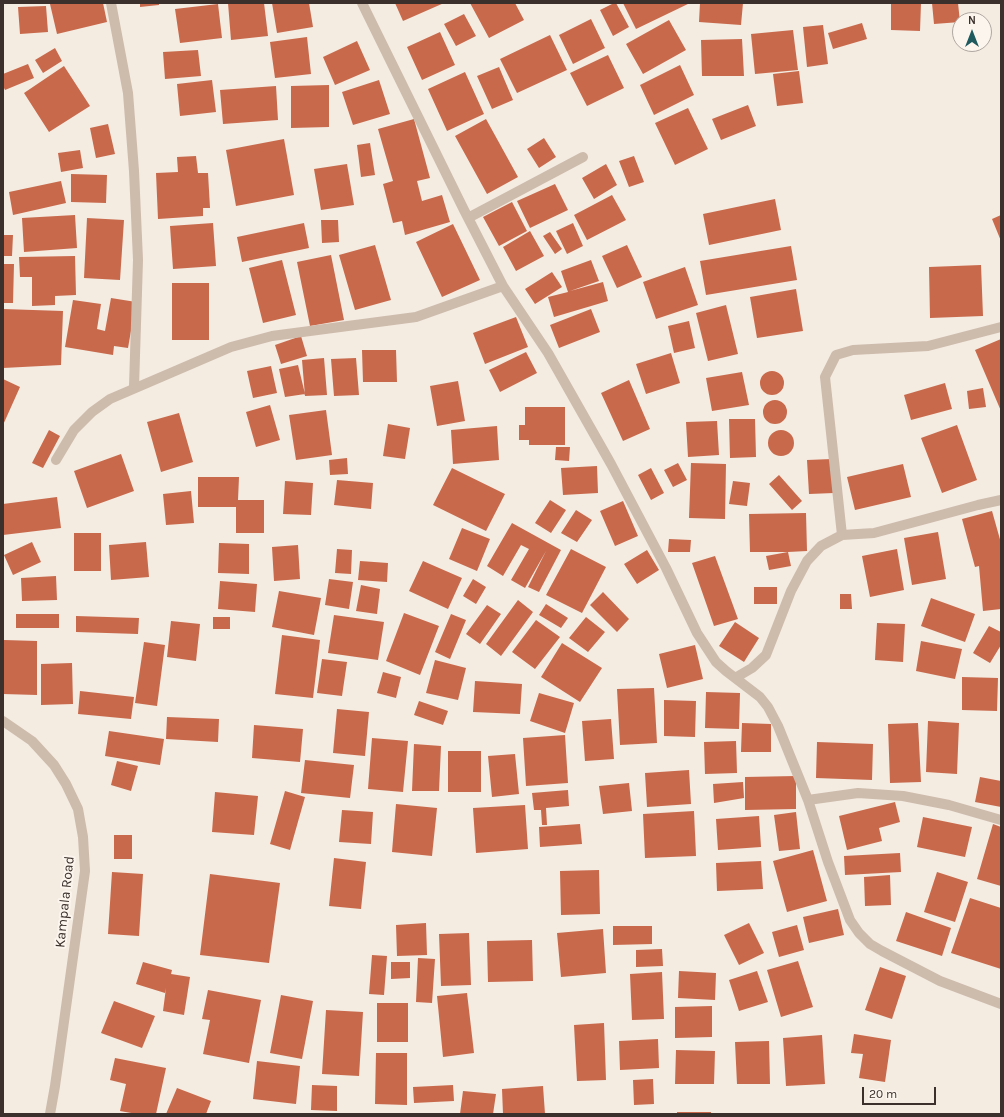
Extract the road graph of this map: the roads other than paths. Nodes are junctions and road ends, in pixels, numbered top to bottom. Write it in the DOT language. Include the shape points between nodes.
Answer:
graph roads {
  1 [pos="111,3"];
  2 [pos="362,3"];
  3 [pos="583,157"];
  4 [pos="468,218"];
  5 [pos="503,286"];
  6 [pos="1001,327"];
  7 [pos="134,387"];
  8 [pos="56,460"];
  9 [pos="1001,500"];
  10 [pos="842,535"];
  11 [pos="735,678"];
  12 [pos="3,721"];
  13 [pos="808,800"];
  14 [pos="1001,820"];
  15 [pos="1001,1004"];
  16 [pos="50,1114"];
  1 -- 7 [label="street" via="128,93 134,170 138,260"];
  2 -- 4 [label="street"];
  3 -- 4 [label="street"];
  4 -- 5 [label="street"];
  5 -- 7 [label="street" via="416,317 272,336 231,347"];
  5 -- 11 [label="street" via="548,353 615,470 700,638 716,662"];
  6 -- 10 [label="street" via="928,346 853,350 836,355 825,377"];
  7 -- 8 [label="street" via="92,412 74,430"];
  9 -- 10 [label="street" via="874,533"];
  10 -- 11 [label="street" via="821,546 808,561 791,591 766,655 752,668"];
  11 -- 13 [label="street" via="760,697 768,708"];
  12 -- 16 [label="street, Kampala Road" via="32,741 54,766 78,809 83,838 85,871"];
  13 -- 14 [label="street" via="858,794 903,796 949,805"];
  13 -- 15 [label="street" via="838,890 850,920 859,933 870,944 940,981"];
}
